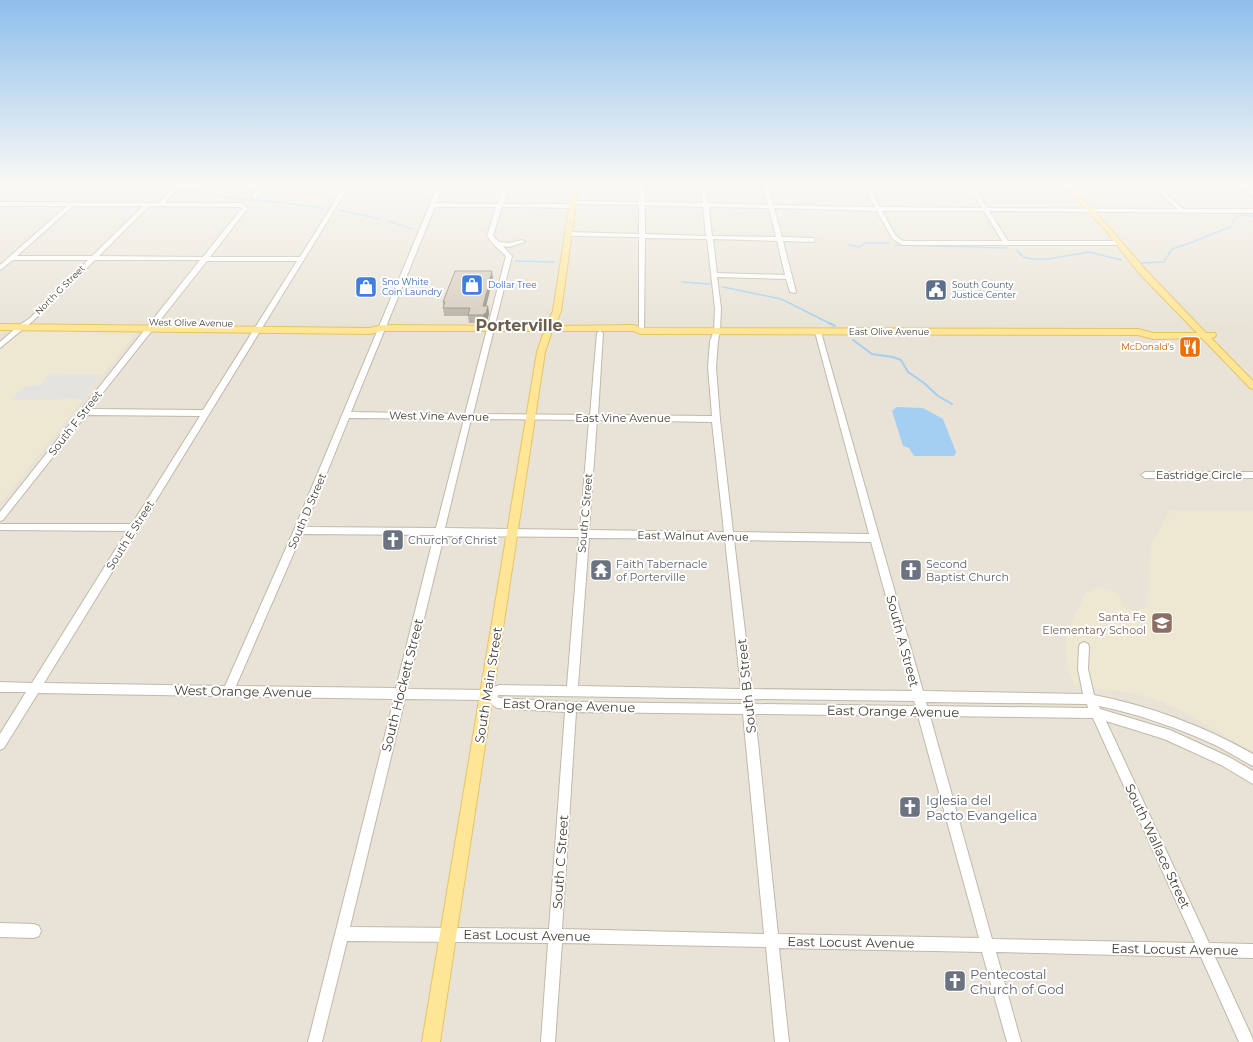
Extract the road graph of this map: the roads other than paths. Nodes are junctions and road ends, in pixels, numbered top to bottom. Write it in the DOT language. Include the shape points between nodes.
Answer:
graph roads {
  1 [pos="41,232"];
  2 [pos="119,232"];
  3 [pos="226,232"];
  4 [pos="318,232"];
  5 [pos="421,232"];
  6 [pos="491,232"];
  7 [pos="641,232"];
  8 [pos="709,232"];
  9 [pos="778,232"];
  10 [pos="891,232"];
  11 [pos="999,232"];
  12 [pos="1109,232"];
  13 [pos="569,234"];
  14 [pos="641,236"];
  15 [pos="710,237"];
  16 [pos="780,238"];
  17 [pos="813,240"];
  18 [pos="522,242"];
  19 [pos="1006,243"];
  20 [pos="1119,243"];
  21 [pos="496,244"];
  22 [pos="11,258"];
  23 [pos="92,258"];
  24 [pos="204,259"];
  25 [pos="301,259"];
  26 [pos="0,268"];
  27 [pos="715,275"];
  28 [pos="789,277"];
  29 [pos="793,292"];
  30 [pos="0,321"];
  31 [pos="100,322"];
  32 [pos="23,325"];
  33 [pos="152,326"];
  34 [pos="0,327"];
  35 [pos="260,327"];
  36 [pos="68,328"];
  37 [pos="382,328"];
  38 [pos="491,329"];
  39 [pos="549,330"];
  40 [pos="641,331"];
  41 [pos="717,331"];
  42 [pos="818,332"];
  43 [pos="1204,332"];
  44 [pos="600,333"];
  45 [pos="0,346"];
  46 [pos="1253,376"];
  47 [pos="1253,386"];
  48 [pos="83,412"];
  49 [pos="205,414"];
  50 [pos="347,415"];
  51 [pos="468,417"];
  52 [pos="531,418"];
  53 [pos="593,418"];
  54 [pos="716,419"];
  55 [pos="1145,475"];
  56 [pos="1253,475"];
  57 [pos="0,518"];
  58 [pos="0,527"];
  59 [pos="135,528"];
  60 [pos="299,530"];
  61 [pos="440,533"];
  62 [pos="512,533"];
  63 [pos="583,535"];
  64 [pos="730,537"];
  65 [pos="875,538"];
  66 [pos="1084,647"];
  67 [pos="0,687"];
  68 [pos="34,688"];
  69 [pos="228,691"];
  70 [pos="572,692"];
  71 [pos="400,693"];
  72 [pos="747,694"];
  73 [pos="487,695"];
  74 [pos="919,697"];
  75 [pos="1090,699"];
  76 [pos="571,707"];
  77 [pos="749,710"];
  78 [pos="922,711"];
  79 [pos="1096,714"];
  80 [pos="0,744"];
  81 [pos="1253,760"];
  82 [pos="1253,778"];
  83 [pos="0,930"];
  84 [pos="34,931"];
  85 [pos="341,934"];
  86 [pos="448,934"];
  87 [pos="555,936"];
  88 [pos="772,941"];
  89 [pos="987,945"];
  90 [pos="1206,950"];
  91 [pos="1253,951"];
  92 [pos="315,1042"];
  93 [pos="431,1042"];
  94 [pos="548,1042"];
  95 [pos="782,1042"];
  96 [pos="1014,1042"];
  97 [pos="1248,1042"];
  1 -- 22 [label="street"];
  2 -- 23 [label="street, North G Street"];
  3 -- 24 [label="street, South F Street"];
  4 -- 25 [label="street, South E Street"];
  5 -- 37 [label="street, South D Street"];
  6 -- 21 [label="street" via="490,236"];
  7 -- 14 [label="street"];
  8 -- 15 [label="street, South B Street"];
  9 -- 16 [label="street"];
  10 -- 19 [label="street" via="902,243"];
  11 -- 19 [label="street"];
  12 -- 20 [label="main road"];
  13 -- 14 [label="street"];
  13 -- 39 [label="main road, South Main Street" via="557,311"];
  14 -- 15 [label="street"];
  14 -- 40 [label="street"];
  15 -- 16 [label="street"];
  15 -- 27 [label="street, South B Street"];
  16 -- 17 [label="street"];
  16 -- 28 [label="street"];
  18 -- 21 [label="street"];
  19 -- 20 [label="street"];
  20 -- 43 [label="main road" via="1138,267"];
  21 -- 38 [label="street, South Hockett Street" via="509,256"];
  22 -- 23 [label="street"];
  22 -- 26 [label="street"];
  23 -- 24 [label="street"];
  23 -- 32 [label="street, North G Street"];
  24 -- 25 [label="street"];
  24 -- 33 [label="street, South F Street"];
  25 -- 35 [label="street, South E Street"];
  27 -- 28 [label="street"];
  27 -- 41 [label="street, South B Street"];
  28 -- 29 [label="street"];
  30 -- 32 [label="main road, West Olive Avenue"];
  31 -- 32 [label="main road, West Olive Avenue"];
  31 -- 33 [label="main road, West Olive Avenue"];
  31 -- 36 [label="main road" via="96,325"];
  32 -- 34 [label="main road, West Olive Avenue"];
  32 -- 36 [label="main road, West Olive Avenue"];
  32 -- 45 [label="street, North G Street"];
  33 -- 35 [label="main road, West Olive Avenue"];
  33 -- 36 [label="main road, West Olive Avenue"];
  33 -- 48 [label="street, South F Street"];
  35 -- 37 [label="main road, West Olive Avenue" via="370,331"];
  35 -- 49 [label="street, South E Street"];
  37 -- 38 [label="main road, West Olive Avenue"];
  37 -- 50 [label="street, South D Street"];
  38 -- 39 [label="main road, West Olive Avenue"];
  38 -- 51 [label="street, South Hockett Street"];
  39 -- 40 [label="main road, East Olive Avenue" via="634,328"];
  39 -- 44 [label="main road, East Olive Avenue" via="558,333"];
  39 -- 52 [label="main road, South Main Street" via="541,352"];
  40 -- 41 [label="main road, East Olive Avenue"];
  40 -- 44 [label="main road, East Olive Avenue" via="634,334"];
  41 -- 42 [label="main road, East Olive Avenue"];
  41 -- 54 [label="street, South B Street" via="712,367"];
  42 -- 43 [label="main road, East Olive Avenue" via="1138,332 1153,336"];
  42 -- 65 [label="street, South A Street"];
  43 -- 46 [label="main road"];
  43 -- 47 [label="main road"];
  44 -- 53 [label="street, South C Street"];
  48 -- 49 [label="street"];
  48 -- 57 [label="street, South F Street"];
  49 -- 59 [label="street, South E Street"];
  50 -- 51 [label="street, West Vine Avenue"];
  50 -- 60 [label="street, South D Street"];
  51 -- 52 [label="street, West Vine Avenue"];
  51 -- 61 [label="street, South Hockett Street"];
  52 -- 53 [label="street, East Vine Avenue"];
  52 -- 62 [label="main road, South Main Street"];
  53 -- 54 [label="street, East Vine Avenue"];
  53 -- 63 [label="street, South C Street"];
  54 -- 64 [label="street, South B Street"];
  55 -- 56 [label="street, Eastridge Circle"];
  58 -- 59 [label="street"];
  59 -- 68 [label="street, South E Street"];
  60 -- 61 [label="street, East Walnut Avenue"];
  60 -- 69 [label="street, South D Street"];
  61 -- 62 [label="street, East Walnut Avenue"];
  61 -- 71 [label="street, South Hockett Street"];
  62 -- 63 [label="street, East Walnut Avenue"];
  62 -- 73 [label="main road, South Main Street"];
  63 -- 64 [label="street, East Walnut Avenue"];
  63 -- 70 [label="street, South C Street"];
  64 -- 65 [label="street, East Walnut Avenue"];
  64 -- 72 [label="street, South B Street"];
  65 -- 74 [label="street, South A Street"];
  66 -- 75 [label="street, South Wallace Street" via="1083,669"];
  67 -- 68 [label="street, West Orange Avenue"];
  68 -- 69 [label="street, West Orange Avenue"];
  68 -- 80 [label="street, South E Street"];
  69 -- 71 [label="street, West Orange Avenue"];
  70 -- 72 [label="street, East Orange Avenue"];
  70 -- 73 [label="street, East Orange Avenue" via="499,690"];
  71 -- 73 [label="street, West Orange Avenue"];
  71 -- 85 [label="street, South Hockett Street"];
  72 -- 74 [label="street, East Orange Avenue"];
  72 -- 77 [label="street, South B Street"];
  73 -- 76 [label="street, East Orange Avenue" via="497,703"];
  73 -- 86 [label="main road, South Main Street"];
  74 -- 75 [label="street, East Orange Avenue"];
  74 -- 78 [label="street, South A Street"];
  75 -- 79 [label="street, South Wallace Street"];
  75 -- 81 [label="street, East Orange Avenue" via="1128,707 1202,734"];
  76 -- 77 [label="street, East Orange Avenue"];
  76 -- 87 [label="street, South C Street"];
  77 -- 78 [label="street, East Orange Avenue"];
  77 -- 88 [label="street, South B Street"];
  78 -- 79 [label="street, East Orange Avenue"];
  78 -- 89 [label="street, South A Street"];
  79 -- 82 [label="street, East Orange Avenue" via="1166,734 1225,761"];
  79 -- 90 [label="street, South Wallace Street"];
  83 -- 84 [label="street"];
  85 -- 86 [label="street, East Locust Avenue"];
  85 -- 92 [label="street, South Hockett Street"];
  86 -- 87 [label="street, East Locust Avenue"];
  86 -- 93 [label="main road, South Main Street"];
  87 -- 88 [label="street, East Locust Avenue"];
  87 -- 94 [label="street, South C Street"];
  88 -- 89 [label="street, East Locust Avenue"];
  88 -- 95 [label="street, South B Street"];
  89 -- 90 [label="street, East Locust Avenue"];
  89 -- 96 [label="street, South A Street"];
  90 -- 91 [label="street, East Locust Avenue"];
  90 -- 97 [label="street, South Wallace Street"];
}
